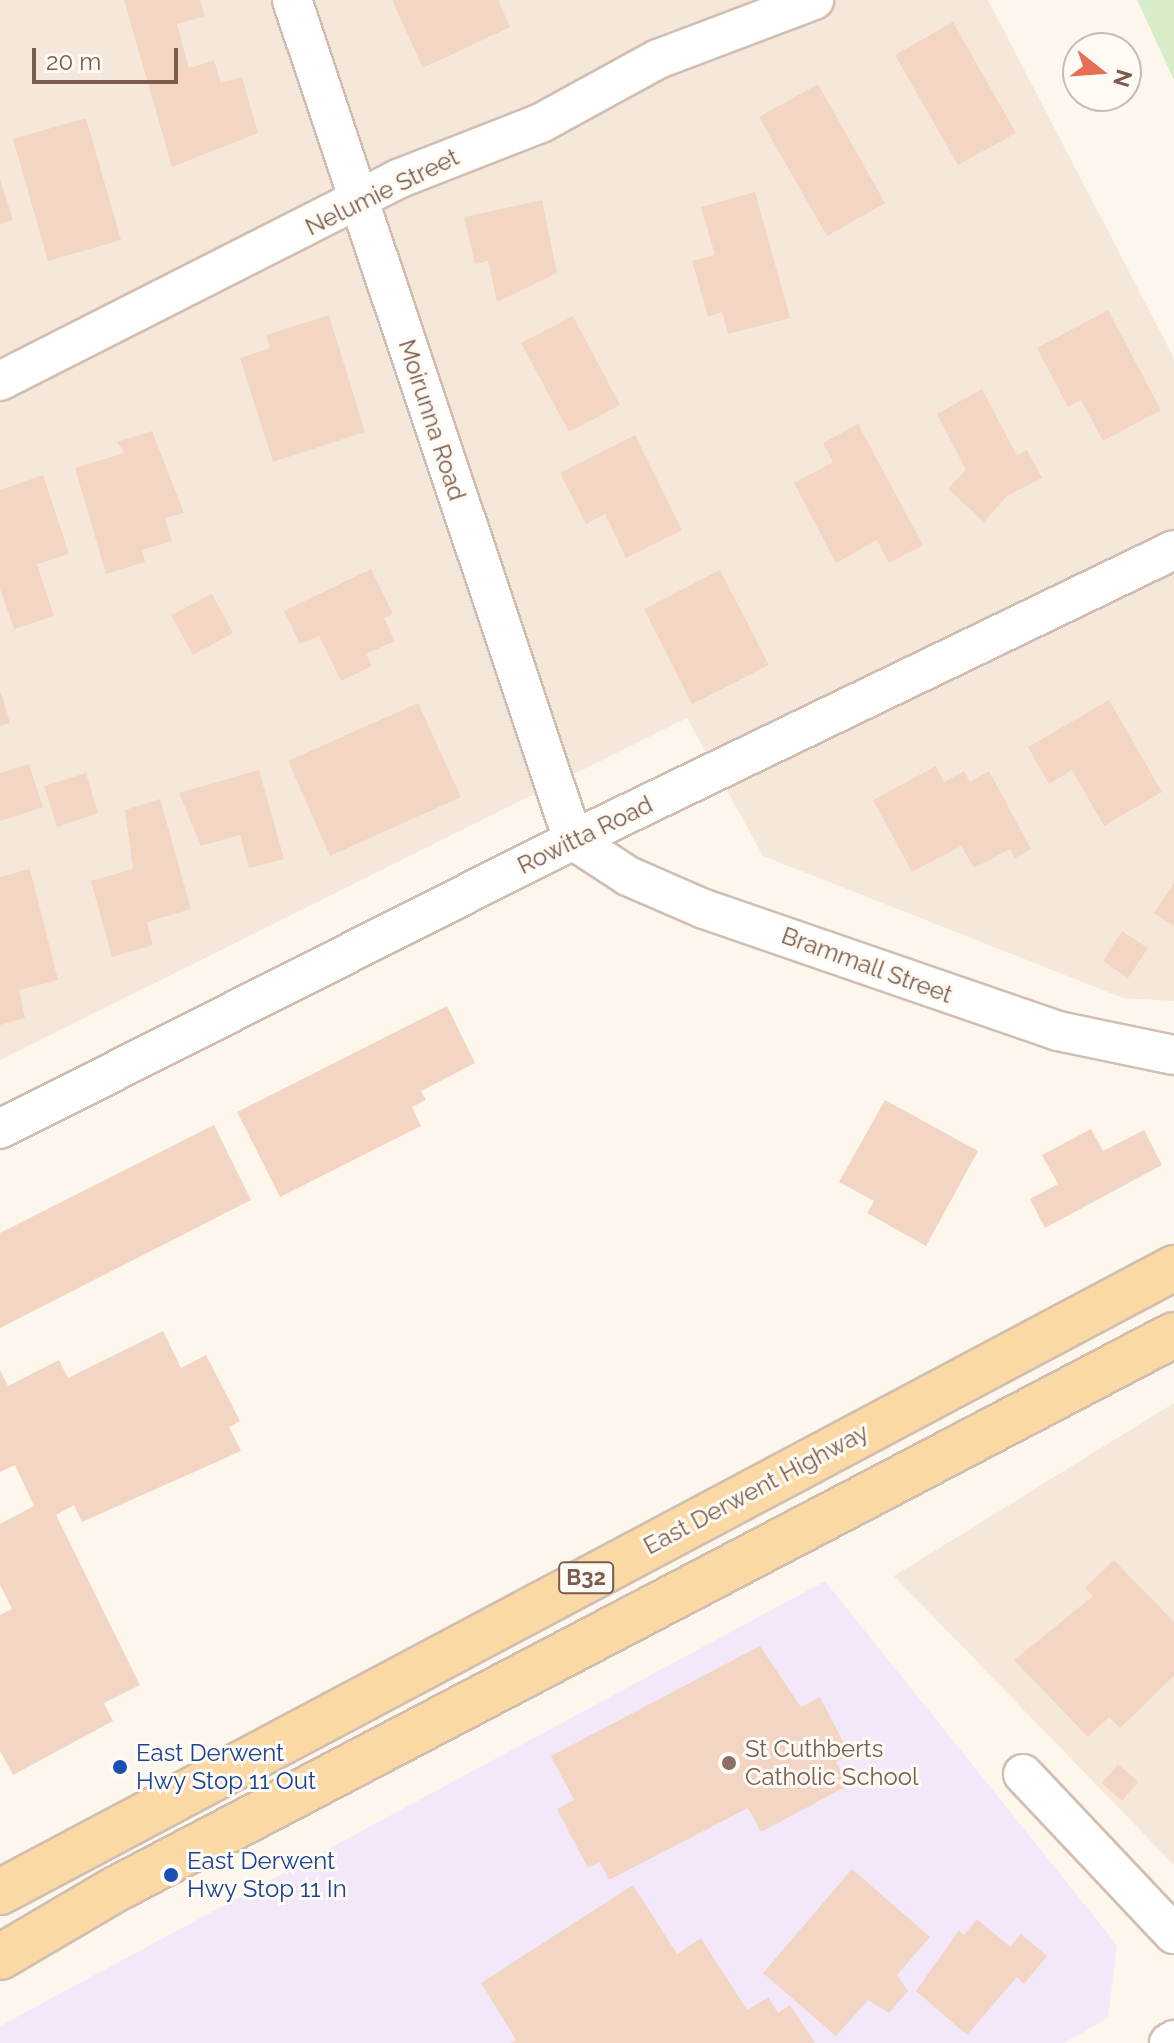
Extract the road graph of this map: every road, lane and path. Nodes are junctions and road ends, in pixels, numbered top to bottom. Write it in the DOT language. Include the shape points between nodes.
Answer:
graph roads {
  1 [pos="292,0"];
  2 [pos="814,0"];
  3 [pos="359,201"];
  4 [pos="0,381"];
  5 [pos="1174,550"];
  6 [pos="573,840"];
  7 [pos="1174,1055"];
  8 [pos="0,1129"];
  9 [pos="1174,1268"];
  10 [pos="1174,1335"];
  11 [pos="1023,1774"];
  12 [pos="0,1892"];
  13 [pos="1174,1934"];
  14 [pos="0,1957"];
  15 [pos="1174,2040"];
  16 [pos="1169,2043"];
  1 -- 3 [label="street, Moirunna Road"];
  2 -- 3 [label="street, Nelumie Street" via="658,59 541,123"];
  3 -- 4 [label="street, Nelumie Street"];
  3 -- 6 [label="street, Moirunna Road"];
  5 -- 6 [label="street, Rowitta Road"];
  6 -- 7 [label="street, Brammall Street" via="628,876 704,909 1058,1031"];
  6 -- 8 [label="street, Rowitta Road"];
  9 -- 12 [label="main road, East Derwent Highway / B32"];
  10 -- 14 [label="main road, B32" via="116,1889"];
  11 -- 13 [label="street"];
  15 -- 16 [label="street"];
}
